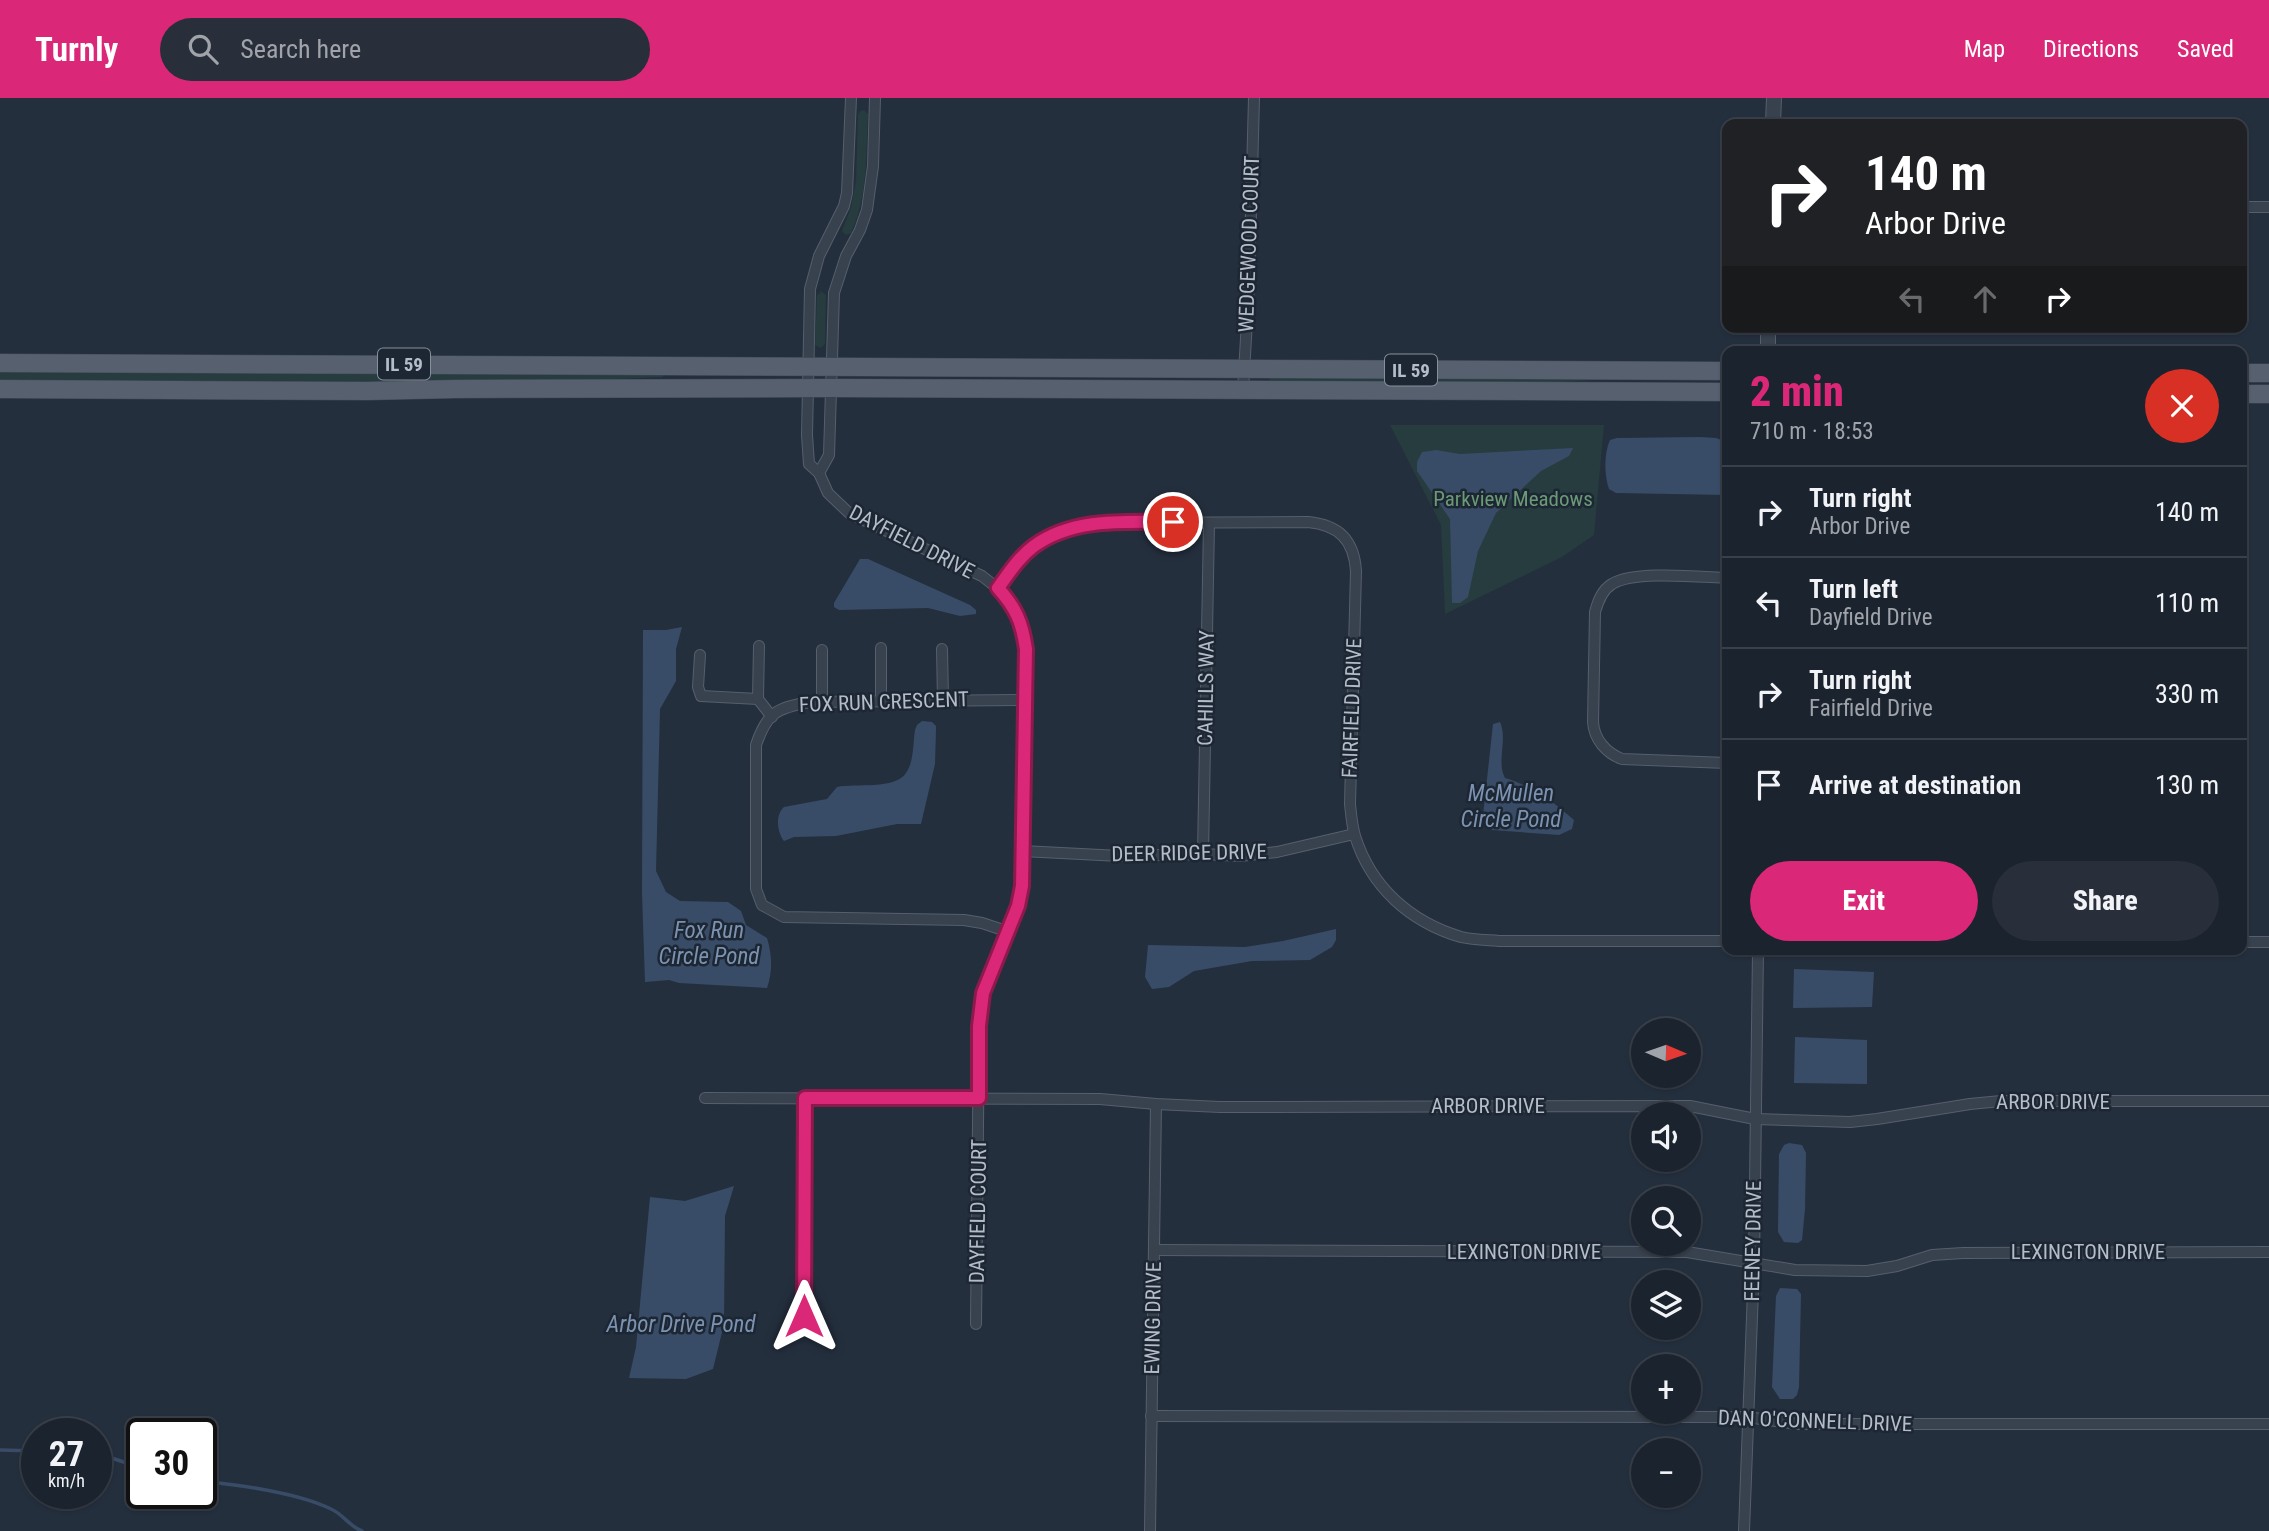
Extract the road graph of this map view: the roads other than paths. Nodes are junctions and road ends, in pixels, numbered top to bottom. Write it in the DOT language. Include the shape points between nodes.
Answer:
graph roads {
  1 [pos="851,98"];
  2 [pos="875,98"];
  3 [pos="1254,98"];
  4 [pos="1774,98"];
  5 [pos="1773,119"];
  6 [pos="2247,207"];
  7 [pos="2269,207"];
  8 [pos="0,363"];
  9 [pos="807,368"];
  10 [pos="832,368"];
  11 [pos="1245,370"];
  12 [pos="1722,370"];
  13 [pos="2247,373"];
  14 [pos="2269,373"];
  15 [pos="807,388"];
  16 [pos="831,388"];
  17 [pos="0,389"];
  18 [pos="1243,390"];
  19 [pos="1722,392"];
  20 [pos="2247,394"];
  21 [pos="2269,394"];
  22 [pos="819,473"];
  23 [pos="1209,523"];
  24 [pos="1722,578"];
  25 [pos="998,588"];
  26 [pos="759,646"];
  27 [pos="881,648"];
  28 [pos="942,649"];
  29 [pos="822,650"];
  30 [pos="700,655"];
  31 [pos="758,699"];
  32 [pos="943,700"];
  33 [pos="1025,700"];
  34 [pos="822,702"];
  35 [pos="881,702"];
  36 [pos="772,717"];
  37 [pos="1722,763"];
  38 [pos="1354,834"];
  39 [pos="1022,851"];
  40 [pos="1203,854"];
  41 [pos="1009,932"];
  42 [pos="1722,941"];
  43 [pos="2247,942"];
  44 [pos="2269,942"];
  45 [pos="1758,955"];
  46 [pos="705,1098"];
  47 [pos="805,1098"];
  48 [pos="979,1098"];
  49 [pos="2269,1101"];
  50 [pos="1156,1104"];
  51 [pos="1755,1119"];
  52 [pos="1154,1250"];
  53 [pos="2269,1252"];
  54 [pos="1754,1263"];
  55 [pos="804,1316"];
  56 [pos="976,1324"];
  57 [pos="1152,1416"];
  58 [pos="1747,1417"];
  59 [pos="2269,1424"];
  60 [pos="1150,1531"];
  61 [pos="1745,1531"];
  1 -- 9 [label="street, DAYFIELD DRIVE" via="847,193 810,289"];
  2 -- 10 [label="street" via="871,190 860,230 836,285"];
  3 -- 11 [label="street, WEDGEWOOD COURT"];
  4 -- 5 [label="street"];
  6 -- 7 [label="street"];
  8 -- 9 [label="main road, IL 59"];
  9 -- 10 [label="main road, IL 59"];
  9 -- 15 [label="street, DAYFIELD DRIVE"];
  10 -- 11 [label="main road, IL 59"];
  10 -- 16 [label="street"];
  11 -- 12 [label="main road, IL 59"];
  11 -- 18 [label="street, WEDGEWOOD COURT"];
  13 -- 14 [label="main road"];
  15 -- 16 [label="main road, IL 59"];
  15 -- 17 [label="main road, IL 59"];
  15 -- 22 [label="street, DAYFIELD DRIVE" via="809,464"];
  16 -- 18 [label="main road, IL 59"];
  16 -- 22 [label="street" via="829,455"];
  18 -- 19 [label="main road, IL 59"];
  20 -- 21 [label="main road"];
  22 -- 25 [label="street, DAYFIELD DRIVE" via="828,493 849,513 982,576"];
  23 -- 25 [label="street, FAIRFIELD DRIVE" via="1083,526 1034,545"];
  23 -- 38 [label="street, FAIRFIELD DRIVE" via="1319,523 1335,529 1354,555 1350,804"];
  23 -- 40 [label="street, CAHILLS WAY"];
  24 -- 37 [label="street" via="1636,576 1605,590 1595,612 1593,722 1602,745 1622,760"];
  25 -- 33 [label="street, DAYFIELD DRIVE" via="1023,625"];
  26 -- 31 [label="street"];
  27 -- 35 [label="street"];
  28 -- 32 [label="street"];
  29 -- 34 [label="street"];
  30 -- 31 [label="street" via="701,696"];
  31 -- 36 [label="street"];
  32 -- 33 [label="street, FOX RUN CRESCENT"];
  32 -- 35 [label="street, FOX RUN CRESCENT"];
  33 -- 39 [label="street, DAYFIELD DRIVE"];
  34 -- 35 [label="street, FOX RUN CRESCENT"];
  34 -- 36 [label="street, FOX RUN CRESCENT" via="783,707"];
  36 -- 41 [label="street, FOX RUN CRESCENT" via="763,725 756,745 756,889 762,905 783,917 964,920"];
  38 -- 40 [label="street, DEER RIDGE DRIVE" via="1277,852"];
  38 -- 42 [label="street, FAIRFIELD DRIVE" via="1378,884 1430,925 1463,938"];
  39 -- 40 [label="street, DEER RIDGE DRIVE"];
  39 -- 41 [label="street, DAYFIELD DRIVE" via="1022,886"];
  41 -- 48 [label="street, DAYFIELD DRIVE" via="983,993"];
  43 -- 44 [label="street"];
  45 -- 51 [label="street, FEENEY DRIVE"];
  46 -- 47 [label="street, ARBOR DRIVE"];
  47 -- 48 [label="street, ARBOR DRIVE"];
  47 -- 55 [label="street"];
  48 -- 50 [label="street, ARBOR DRIVE"];
  48 -- 56 [label="street, DAYFIELD COURT"];
  49 -- 51 [label="street, ARBOR DRIVE" via="2001,1101 1850,1122"];
  50 -- 51 [label="street, ARBOR DRIVE" via="1690,1106"];
  50 -- 52 [label="street, EWING DRIVE"];
  51 -- 54 [label="street, FEENEY DRIVE"];
  52 -- 54 [label="street, LEXINGTON DRIVE" via="1687,1252"];
  52 -- 57 [label="street, EWING DRIVE"];
  53 -- 54 [label="street, LEXINGTON DRIVE" via="1963,1252 1867,1271 1795,1270"];
  54 -- 58 [label="street, FEENEY DRIVE"];
  57 -- 58 [label="street, DAN O'CONNELL DRIVE"];
  57 -- 60 [label="street, EWING DRIVE"];
  58 -- 59 [label="street, DAN O'CONNELL DRIVE" via="1797,1424"];
  58 -- 61 [label="street, FEENEY DRIVE"];
}
